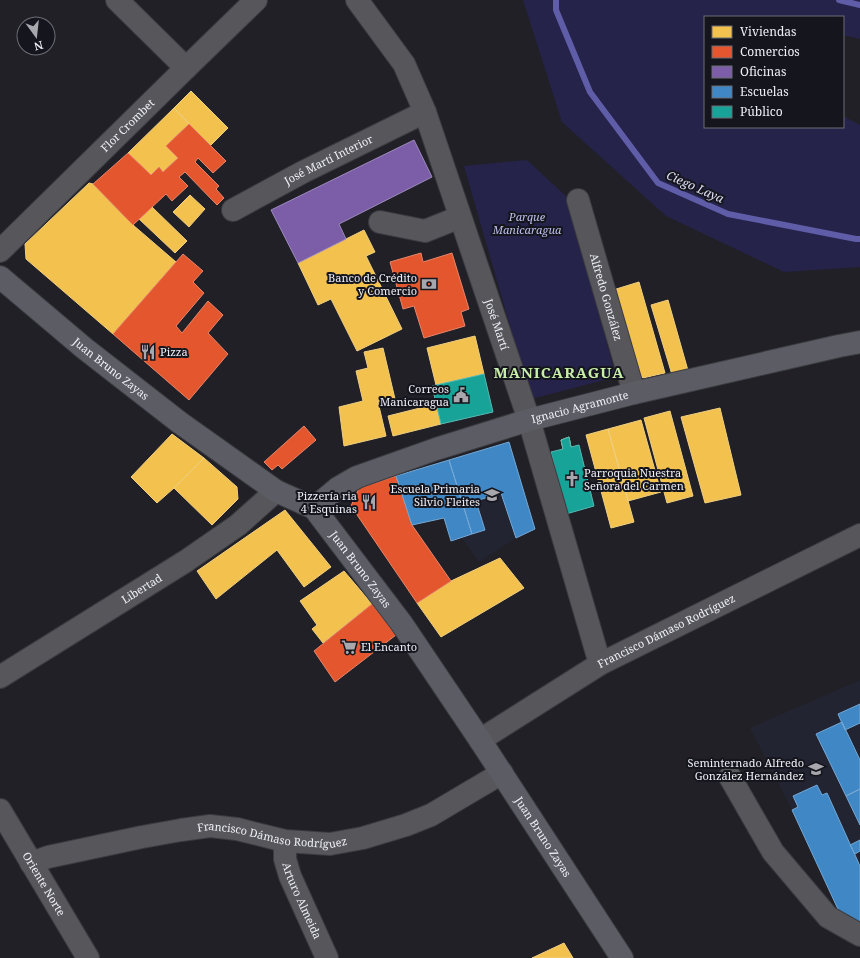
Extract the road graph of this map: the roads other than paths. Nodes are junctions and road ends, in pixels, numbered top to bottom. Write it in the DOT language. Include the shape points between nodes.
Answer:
graph roads {
  1 [pos="117,0"];
  2 [pos="256,0"];
  3 [pos="357,0"];
  4 [pos="186,68"];
  5 [pos="425,112"];
  6 [pos="578,200"];
  7 [pos="233,210"];
  8 [pos="460,217"];
  9 [pos="380,222"];
  10 [pos="0,251"];
  11 [pos="0,277"];
  12 [pos="860,342"];
  13 [pos="634,393"];
  14 [pos="529,420"];
  15 [pos="276,491"];
  16 [pos="314,508"];
  17 [pos="860,535"];
  18 [pos="600,664"];
  19 [pos="0,677"];
  20 [pos="480,740"];
  21 [pos="502,773"];
  22 [pos="730,777"];
  23 [pos="0,810"];
  24 [pos="285,841"];
  25 [pos="31,863"];
  26 [pos="860,935"];
  27 [pos="88,958"];
  28 [pos="327,958"];
  29 [pos="622,958"];
  1 -- 4 [label="street"];
  2 -- 4 [label="street, Flor Crombet"];
  3 -- 5 [label="street, José Martí" via="404,64"];
  4 -- 10 [label="street, Flor Crombet"];
  5 -- 7 [label="street, José Martí Interior" via="303,172"];
  5 -- 8 [label="street, José Martí"];
  6 -- 13 [label="street, Alfredo González"];
  8 -- 9 [label="street" via="424,231"];
  8 -- 14 [label="street, José Martí"];
  11 -- 15 [label="main road, Juan Bruno Zayas" via="84,348 179,422"];
  12 -- 13 [label="main road, Ignacio Agramonte"];
  13 -- 14 [label="main road, Ignacio Agramonte"];
  14 -- 16 [label="main road, Ignacio Agramonte" via="357,477 338,488"];
  14 -- 18 [label="street, José Martí"];
  15 -- 16 [label="main road, Juan Bruno Zayas"];
  15 -- 19 [label="street, Libertad" via="238,525 186,561"];
  16 -- 20 [label="main road, Juan Bruno Zayas" via="402,624"];
  17 -- 18 [label="street, Francisco Dámaso Rodríguez"];
  18 -- 20 [label="street, Francisco Dámaso Rodríguez"];
  20 -- 21 [label="main road, Juan Bruno Zayas"];
  21 -- 24 [label="street, Francisco Dámaso Rodríguez" via="431,815 406,825 363,838 330,844"];
  21 -- 29 [label="main road, Juan Bruno Zayas"];
  22 -- 26 [label="street" via="773,852 828,917"];
  23 -- 25 [label="street, Oriente Norte"];
  24 -- 25 [label="street, Francisco Dámaso Rodríguez" via="237,829 210,826 135,839 48,857"];
  24 -- 28 [label="street, Arturo Almeida" via="285,859 290,876"];
  25 -- 27 [label="street, Oriente Norte"];
}
